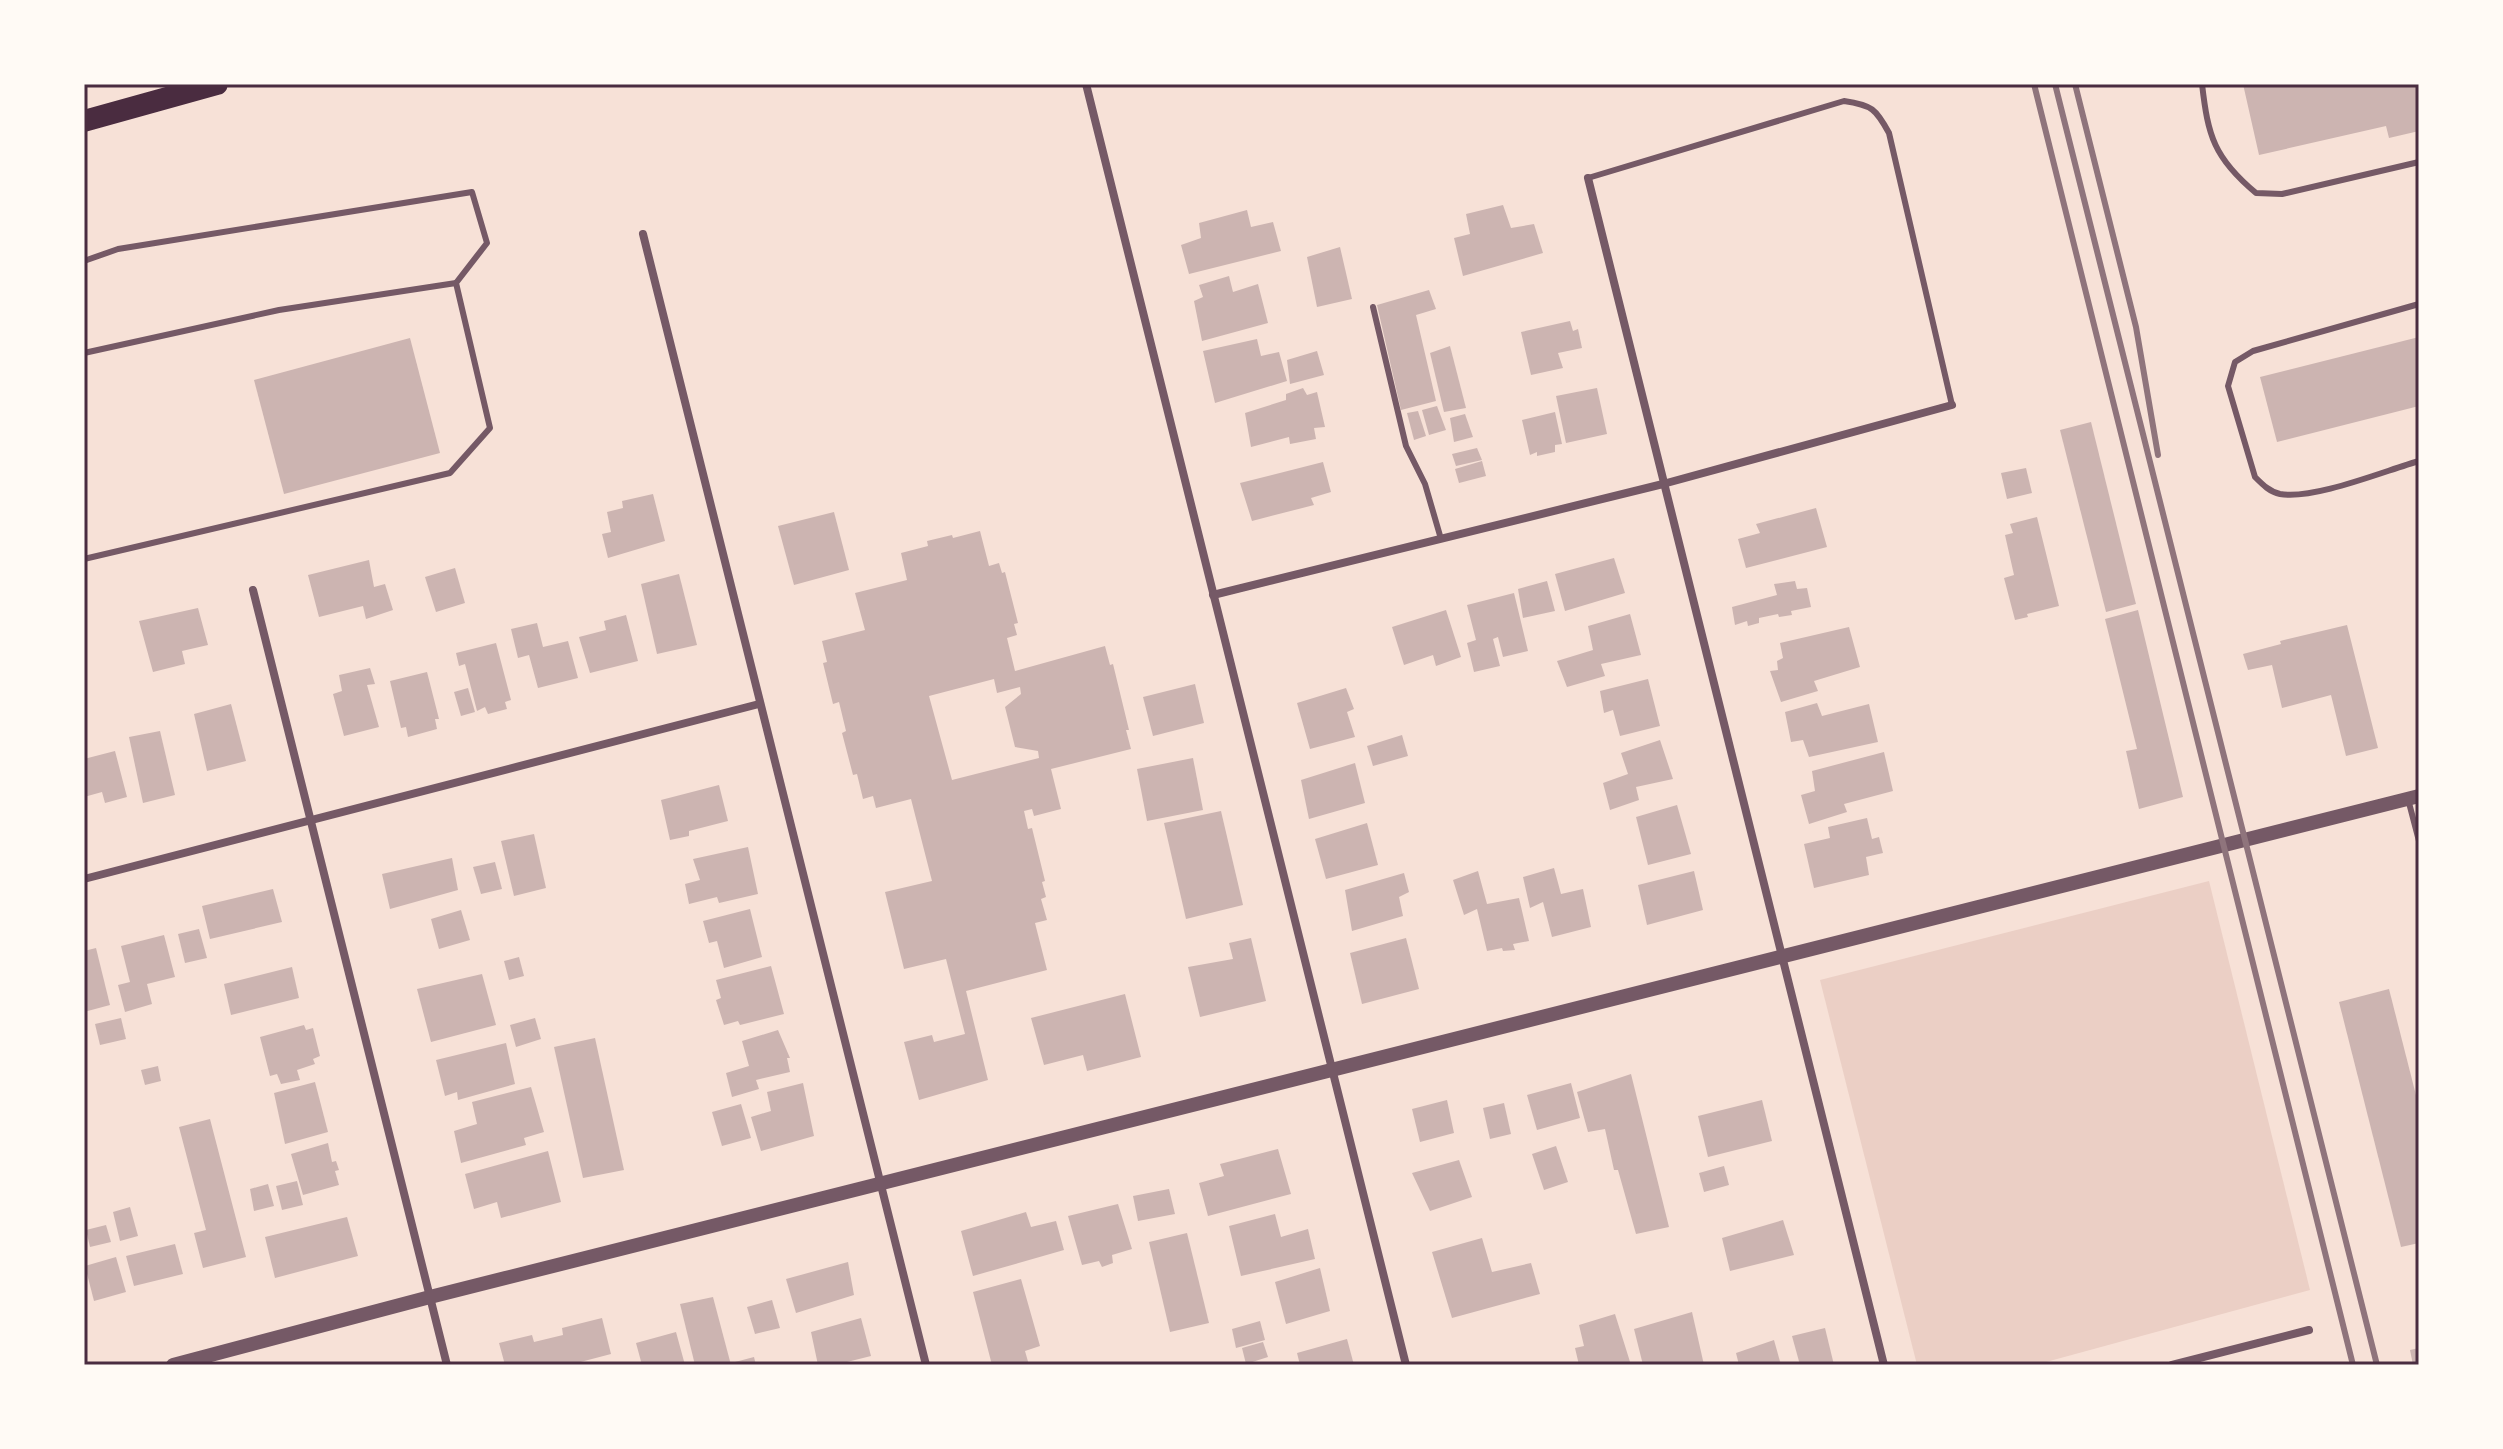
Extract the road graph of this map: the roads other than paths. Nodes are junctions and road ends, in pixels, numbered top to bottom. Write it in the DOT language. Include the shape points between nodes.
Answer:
graph roads {
  1 [pos="217,84"];
  2 [pos="1086,84"];
  3 [pos="2202,84"];
  4 [pos="84,121"];
  5 [pos="2419,162"];
  6 [pos="1588,178"];
  7 [pos="643,234"];
  8 [pos="84,261"];
  9 [pos="456,283"];
  10 [pos="2419,304"];
  11 [pos="1373,307"];
  12 [pos="84,353"];
  13 [pos="1952,405"];
  14 [pos="2419,461"];
  15 [pos="1663,484"];
  16 [pos="1441,539"];
  17 [pos="84,559"];
  18 [pos="253,590"];
  19 [pos="1213,595"];
  20 [pos="759,704"];
  21 [pos="2413,798"];
  22 [pos="310,822"];
  23 [pos="2419,841"];
  24 [pos="84,879"];
  25 [pos="1781,957"];
  26 [pos="1332,1071"];
  27 [pos="881,1185"];
  28 [pos="430,1297"];
  29 [pos="2309,1330"];
  30 [pos="173,1365"];
  31 [pos="447,1365"];
  32 [pos="926,1365"];
  33 [pos="1406,1365"];
  34 [pos="1884,1365"];
  35 [pos="2172,1365"];
  1 -- 4 [label="highway"];
  2 -- 19 [label="street"];
  3 -- 5 [label="lane" via="2207,125 2223,161 2256,193 2282,194"];
  6 -- 13 [label="lane" via="1844,101 1877,111 1889,133"];
  6 -- 15 [label="street"];
  7 -- 20 [label="street"];
  8 -- 9 [label="lane" via="118,249 472,192 487,243"];
  9 -- 12 [label="lane" via="279,310"];
  9 -- 17 [label="lane" via="490,428 450,473"];
  10 -- 14 [label="lane" via="2253,351 2235,362 2228,386 2255,477 2279,494 2301,495"];
  11 -- 16 [label="lane" via="1406,446 1425,484"];
  13 -- 15 [label="street"];
  15 -- 16 [label="street"];
  15 -- 25 [label="street"];
  16 -- 19 [label="street"];
  18 -- 22 [label="street"];
  19 -- 26 [label="street"];
  20 -- 22 [label="street"];
  20 -- 27 [label="street"];
  21 -- 23 [label="lane"];
  21 -- 25 [label="street"];
  22 -- 24 [label="street"];
  22 -- 28 [label="street"];
  25 -- 26 [label="street"];
  25 -- 34 [label="street"];
  26 -- 27 [label="street"];
  26 -- 33 [label="street"];
  27 -- 28 [label="street"];
  27 -- 32 [label="street"];
  28 -- 30 [label="street"];
  28 -- 31 [label="street"];
  29 -- 35 [label="street"];
}
